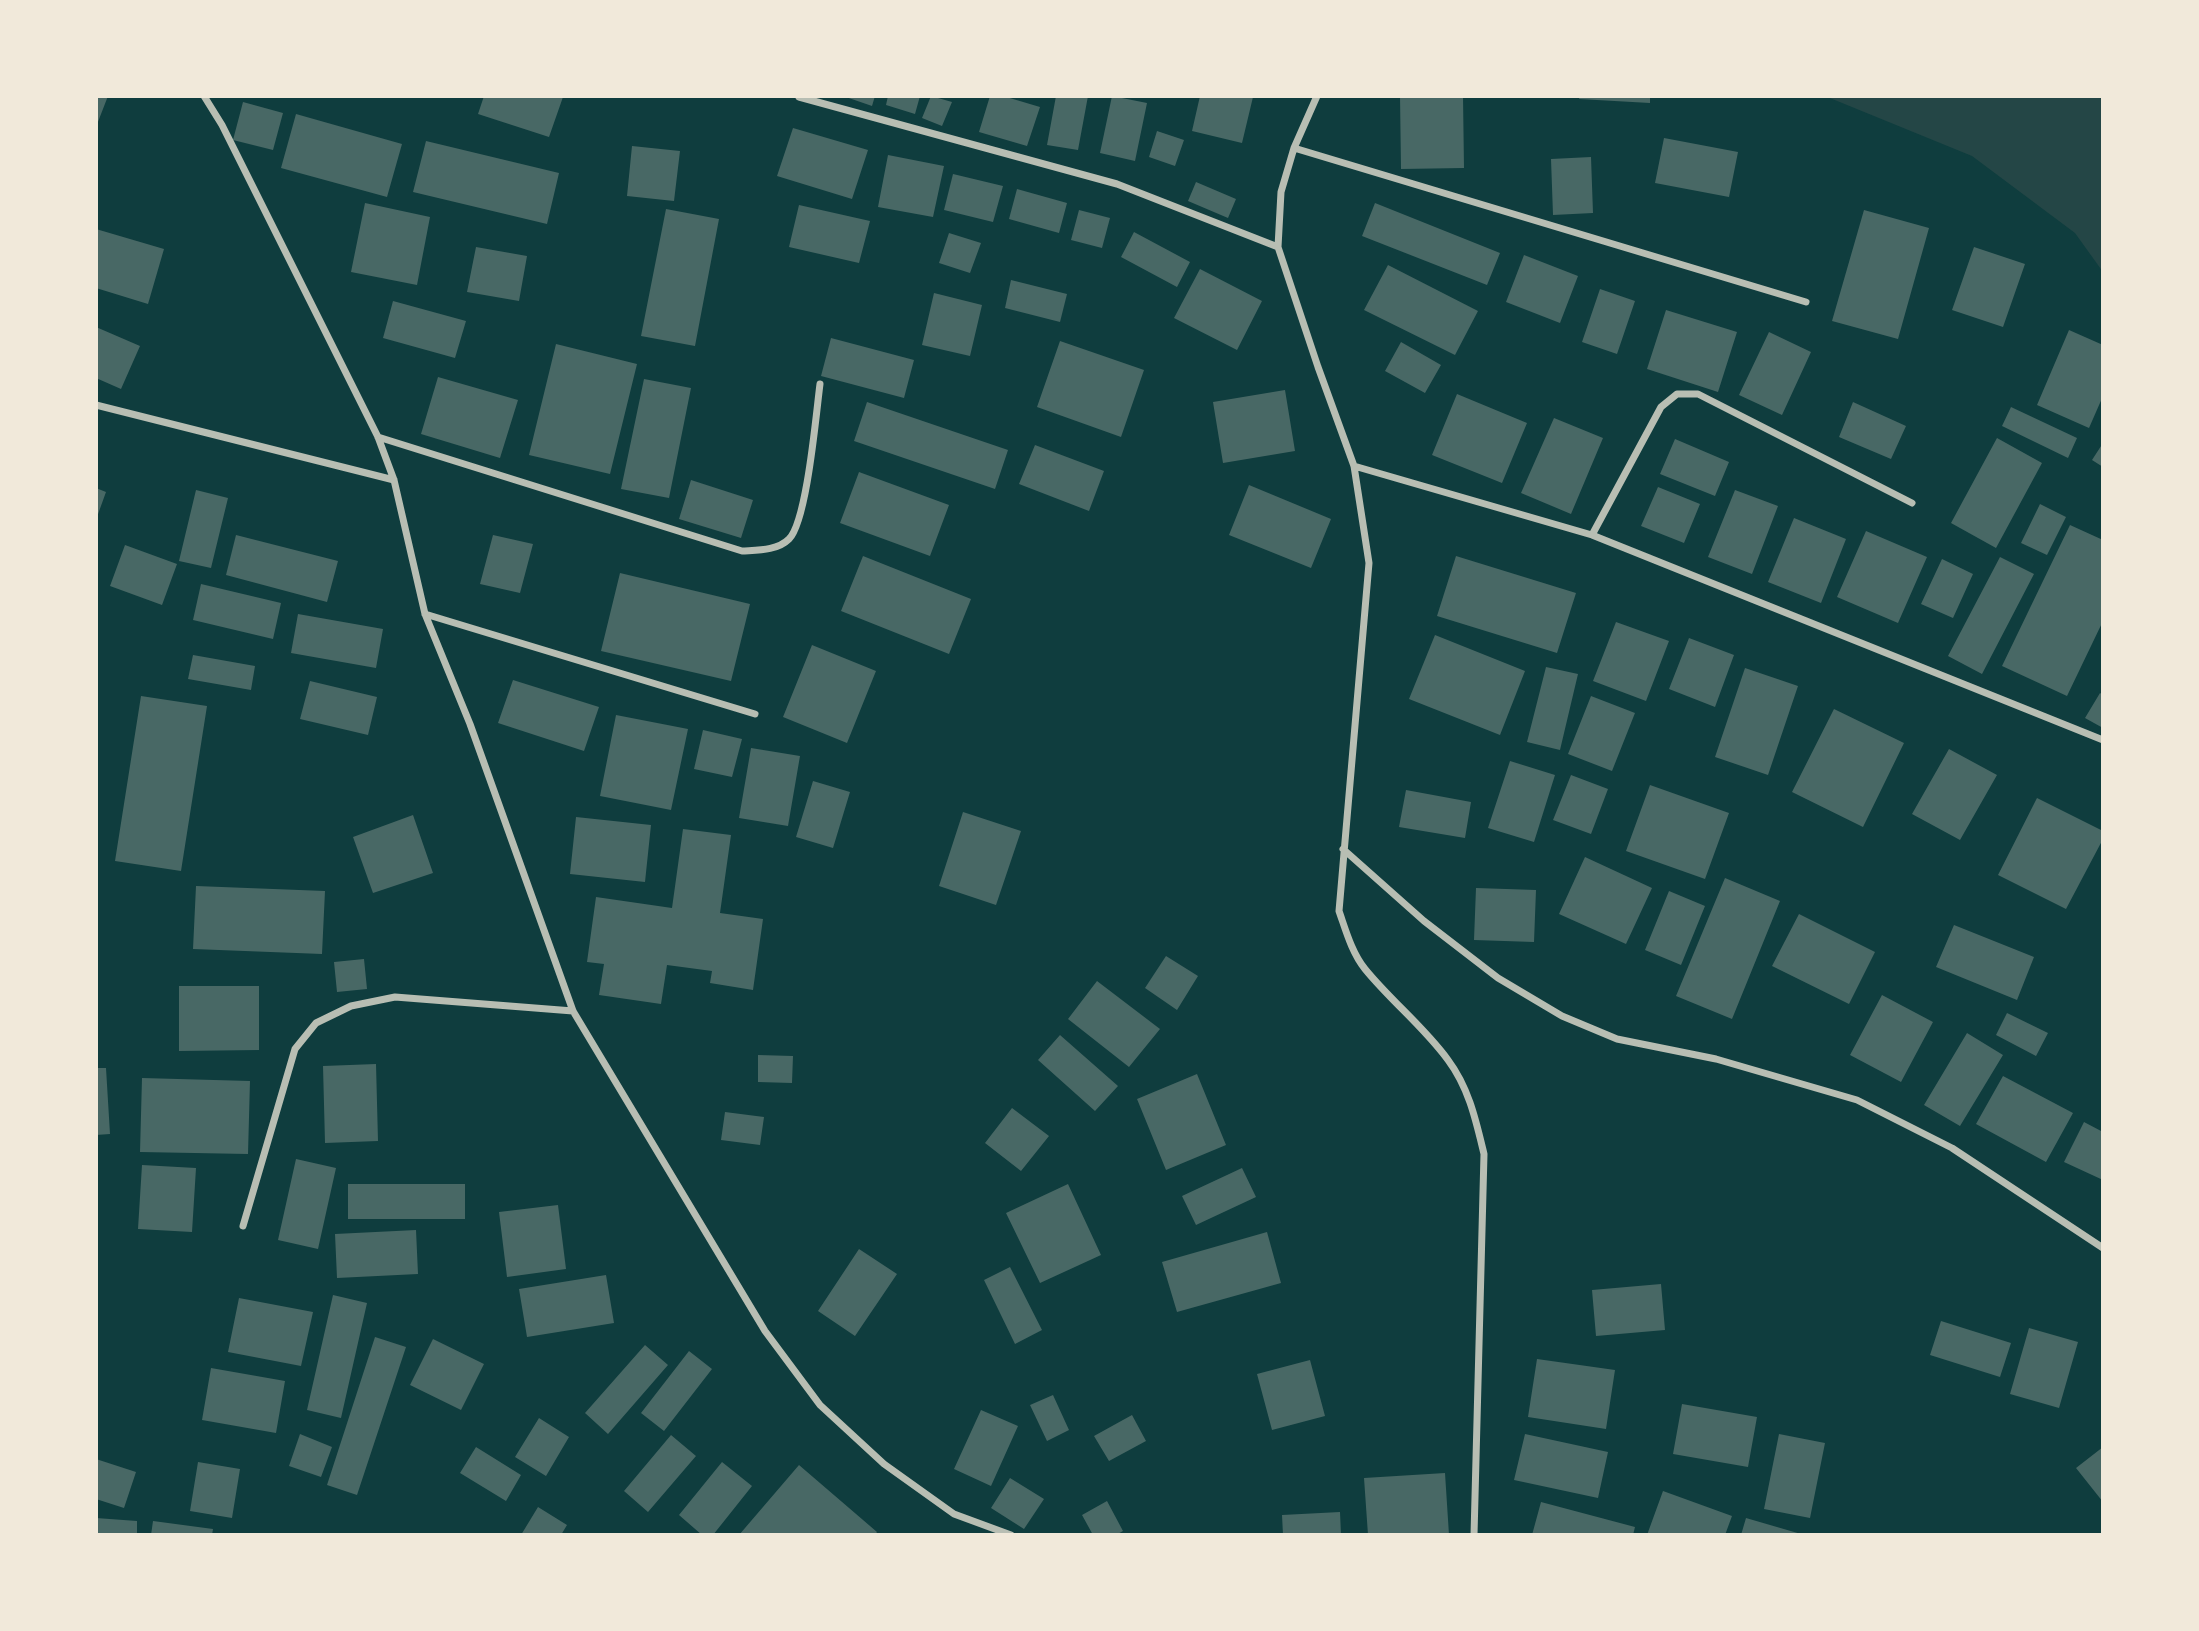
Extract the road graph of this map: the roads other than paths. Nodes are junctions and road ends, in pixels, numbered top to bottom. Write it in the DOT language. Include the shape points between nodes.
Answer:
graph roads {
  1 [pos="204,96"];
  2 [pos="1317,96"];
  3 [pos="799,97"];
  4 [pos="1294,148"];
  5 [pos="1278,247"];
  6 [pos="1806,302"];
  7 [pos="820,384"];
  8 [pos="96,405"];
  9 [pos="378,437"];
  10 [pos="1354,466"];
  11 [pos="394,480"];
  12 [pos="1912,503"];
  13 [pos="1592,535"];
  14 [pos="425,614"];
  15 [pos="755,715"];
  16 [pos="2103,740"];
  17 [pos="1343,849"];
  18 [pos="573,1012"];
  19 [pos="243,1226"];
  20 [pos="2103,1248"];
  21 [pos="1011,1535"];
  22 [pos="1474,1535"];
  1 -- 9 [label="street"];
  2 -- 4 [label="street"];
  3 -- 5 [label="street" via="1117,184"];
  4 -- 5 [label="street" via="1281,192"];
  4 -- 6 [label="street"];
  5 -- 10 [label="street"];
  7 -- 9 [label="street" via="803,507 789,539 769,550 741,551"];
  8 -- 11 [label="street"];
  9 -- 11 [label="street"];
  10 -- 13 [label="street"];
  10 -- 17 [label="street" via="1369,563"];
  11 -- 14 [label="street"];
  12 -- 13 [label="street" via="1698,394 1677,394 1661,407"];
  13 -- 16 [label="street"];
  14 -- 15 [label="street"];
  14 -- 18 [label="street" via="470,724"];
  17 -- 20 [label="street" via="1424,921 1498,978 1562,1016 1616,1039 1716,1059 1857,1100 1952,1148"];
  17 -- 22 [label="street" via="1339,911 1351,946 1365,969 1450,1061 1470,1097 1484,1154"];
  18 -- 19 [label="street" via="395,997 351,1006 316,1023 295,1049"];
  18 -- 21 [label="street" via="765,1331 820,1405 884,1464 954,1514"];
}
